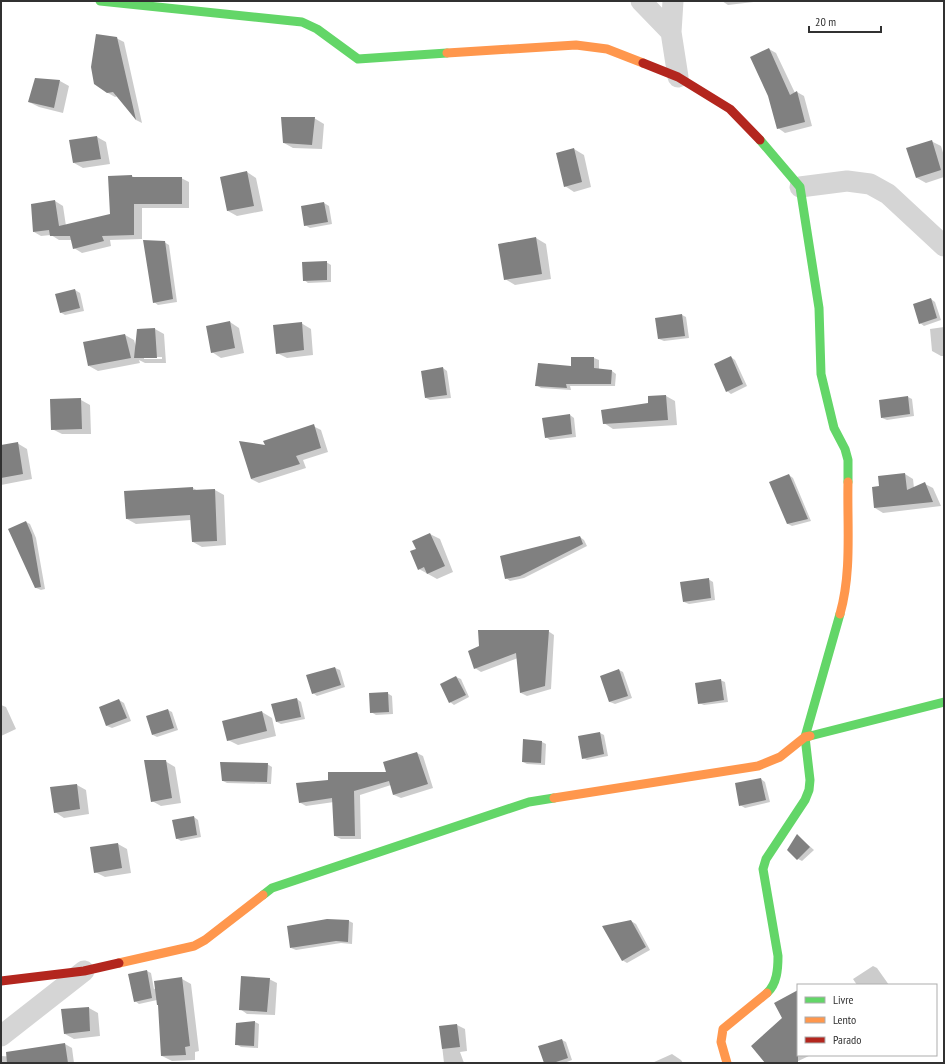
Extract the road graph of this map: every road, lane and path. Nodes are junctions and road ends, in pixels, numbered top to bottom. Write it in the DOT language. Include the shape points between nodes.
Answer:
graph roads {
  1 [pos="100,1"];
  2 [pos="641,1"];
  3 [pos="674,1"];
  4 [pos="671,32"];
  5 [pos="678,77"];
  6 [pos="800,188"];
  7 [pos="944,246"];
  8 [pos="944,702"];
  9 [pos="805,737"];
  10 [pos="84,970"];
  11 [pos="1,981"];
  12 [pos="1,1036"];
  13 [pos="727,1063"];
  1 -- 5 [label="street" via="302,22 317,29 358,59 576,45 607,49"];
  2 -- 4 [label="street"];
  3 -- 4 [label="street"];
  4 -- 5 [label="street"];
  5 -- 6 [label="street" via="743,120"];
  6 -- 7 [label="street" via="848,181 870,184 888,194"];
  6 -- 9 [label="street" via="819,308 821,374 834,428 848,460 845,596"];
  8 -- 9 [label="street"];
  9 -- 10 [label="street" via="780,757 758,766 529,802 272,888 194,946"];
  9 -- 13 [label="street" via="809,790 766,859 763,869 778,956 775,981 769,991 723,1029 721,1039"];
  10 -- 11 [label="street"];
  10 -- 12 [label="street"];
}
